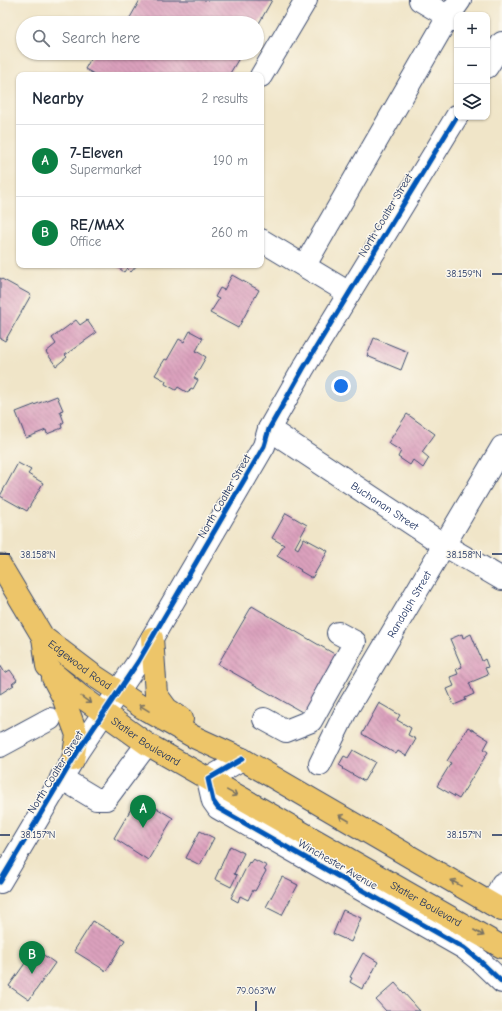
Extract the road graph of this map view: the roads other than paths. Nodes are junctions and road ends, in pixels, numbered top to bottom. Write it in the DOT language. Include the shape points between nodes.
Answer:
graph roads {
  1 [pos="306,0"];
  2 [pos="420,0"];
  3 [pos="454,13"];
  4 [pos="454,15"];
  5 [pos="498,45"];
  6 [pos="490,61"];
  7 [pos="263,72"];
  8 [pos="455,120"];
  9 [pos="264,242"];
  10 [pos="305,265"];
  11 [pos="349,293"];
  12 [pos="269,429"];
  13 [pos="502,447"];
  14 [pos="444,545"];
  15 [pos="0,565"];
  16 [pos="502,579"];
  17 [pos="338,633"];
  18 [pos="43,637"];
  19 [pos="152,638"];
  20 [pos="47,666"];
  21 [pos="118,691"];
  22 [pos="104,713"];
  23 [pos="50,719"];
  24 [pos="264,719"];
  25 [pos="147,744"];
  26 [pos="0,746"];
  27 [pos="242,759"];
  28 [pos="73,760"];
  29 [pos="320,764"];
  30 [pos="62,778"];
  31 [pos="208,780"];
  32 [pos="0,882"];
  33 [pos="502,884"];
  34 [pos="497,907"];
  35 [pos="502,947"];
  36 [pos="502,982"];
  1 -- 7 [label="street"];
  2 -- 3 [label="street"];
  4 -- 10 [label="street"];
  5 -- 6 [label="street"];
  8 -- 11 [label="street, North Coalter Street"];
  9 -- 10 [label="street"];
  10 -- 11 [label="street"];
  11 -- 12 [label="street, North Coalter Street"];
  12 -- 14 [label="street, Buchanan Street"];
  12 -- 19 [label="street, North Coalter Street" via="264,446"];
  13 -- 14 [label="street, Randolph Street"];
  14 -- 16 [label="street, Buchanan Street"];
  14 -- 29 [label="street, Randolph Street" via="346,711"];
  15 -- 18 [label="main road, Edgewood Road"];
  17 -- 24 [label="street" via="356,642 311,721 286,731"];
  18 -- 20 [label="main road, Edgewood Road"];
  18 -- 21 [label="main road, Edgewood Road"];
  19 -- 21 [label="street, North Coalter Street"];
  19 -- 27 [label="main road" via="154,686 156,694 167,709"];
  20 -- 22 [label="main road, Edgewood Road, one-way" via="74,691"];
  20 -- 28 [label="main road" via="64,697 76,735"];
  21 -- 22 [label="street, North Coalter Street"];
  27 -- 21 [label="main road, one-way" via="194,737"];
  22 -- 25 [label="main road, Statler Boulevard"];
  22 -- 28 [label="street, North Coalter Street"];
  23 -- 26 [label="street"];
  25 -- 30 [label="street" via="106,799 96,799"];
  25 -- 31 [label="main road, Statler Boulevard"];
  27 -- 31 [label="street"];
  34 -- 27 [label="main road, one-way"];
  28 -- 30 [label="street, North Coalter Street"];
  30 -- 32 [label="street, North Coalter Street"];
  31 -- 35 [label="main road, Statler Boulevard, one-way"];
  31 -- 36 [label="street, Winchester Avenue" via="213,800 218,808 464,948"];
  33 -- 34 [label="street"];
}
